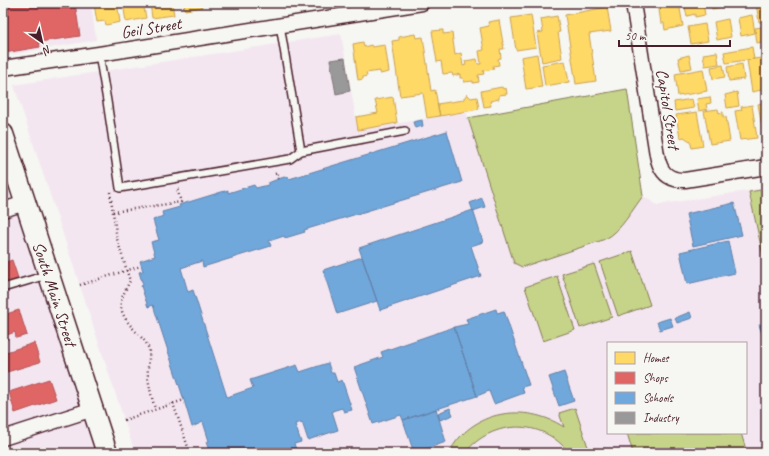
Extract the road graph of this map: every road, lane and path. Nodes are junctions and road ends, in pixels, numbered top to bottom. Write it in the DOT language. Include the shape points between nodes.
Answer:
graph roads {
  1 [pos="422,3"];
  2 [pos="633,3"];
  3 [pos="280,26"];
  4 [pos="99,54"];
  5 [pos="3,68"];
  6 [pos="405,131"];
  7 [pos="3,134"];
  8 [pos="301,150"];
  9 [pos="766,167"];
  10 [pos="270,175"];
  11 [pos="278,179"];
  12 [pos="185,188"];
  13 [pos="110,189"];
  14 [pos="25,203"];
  15 [pos="3,210"];
  16 [pos="113,212"];
  17 [pos="142,266"];
  18 [pos="127,270"];
  19 [pos="49,274"];
  20 [pos="80,285"];
  21 [pos="3,288"];
  22 [pos="184,400"];
  23 [pos="173,403"];
  24 [pos="93,409"];
  25 [pos="155,409"];
  26 [pos="124,420"];
  27 [pos="3,438"];
  28 [pos="108,453"];
  29 [pos="190,453"];
  1 -- 3 [label="street, Geil Street"];
  2 -- 9 [label="street, Capitol Street" via="656,155 662,171 676,180 685,180"];
  3 -- 4 [label="street, Geil Street"];
  3 -- 8 [label="lane"];
  4 -- 5 [label="street, Geil Street"];
  4 -- 8 [label="lane" via="120,188 290,159"];
  6 -- 8 [label="lane"];
  7 -- 14 [label="main road, South Main Street"];
  10 -- 11 [label="path" via="278,173"];
  12 -- 16 [label="path" via="177,189 181,202"];
  13 -- 16 [label="path"];
  14 -- 15 [label="street"];
  14 -- 19 [label="main road, South Main Street"];
  16 -- 18 [label="path" via="117,239"];
  17 -- 18 [label="path"];
  18 -- 20 [label="path"];
  18 -- 25 [label="path" via="130,281 121,307 128,323 147,346 148,376"];
  19 -- 21 [label="lane"];
  19 -- 24 [label="main road, South Main Street"];
  22 -- 23 [label="path"];
  23 -- 25 [label="path"];
  23 -- 29 [label="path"];
  24 -- 27 [label="street"];
  24 -- 28 [label="main road, South Main Street"];
  25 -- 26 [label="path"];
}
